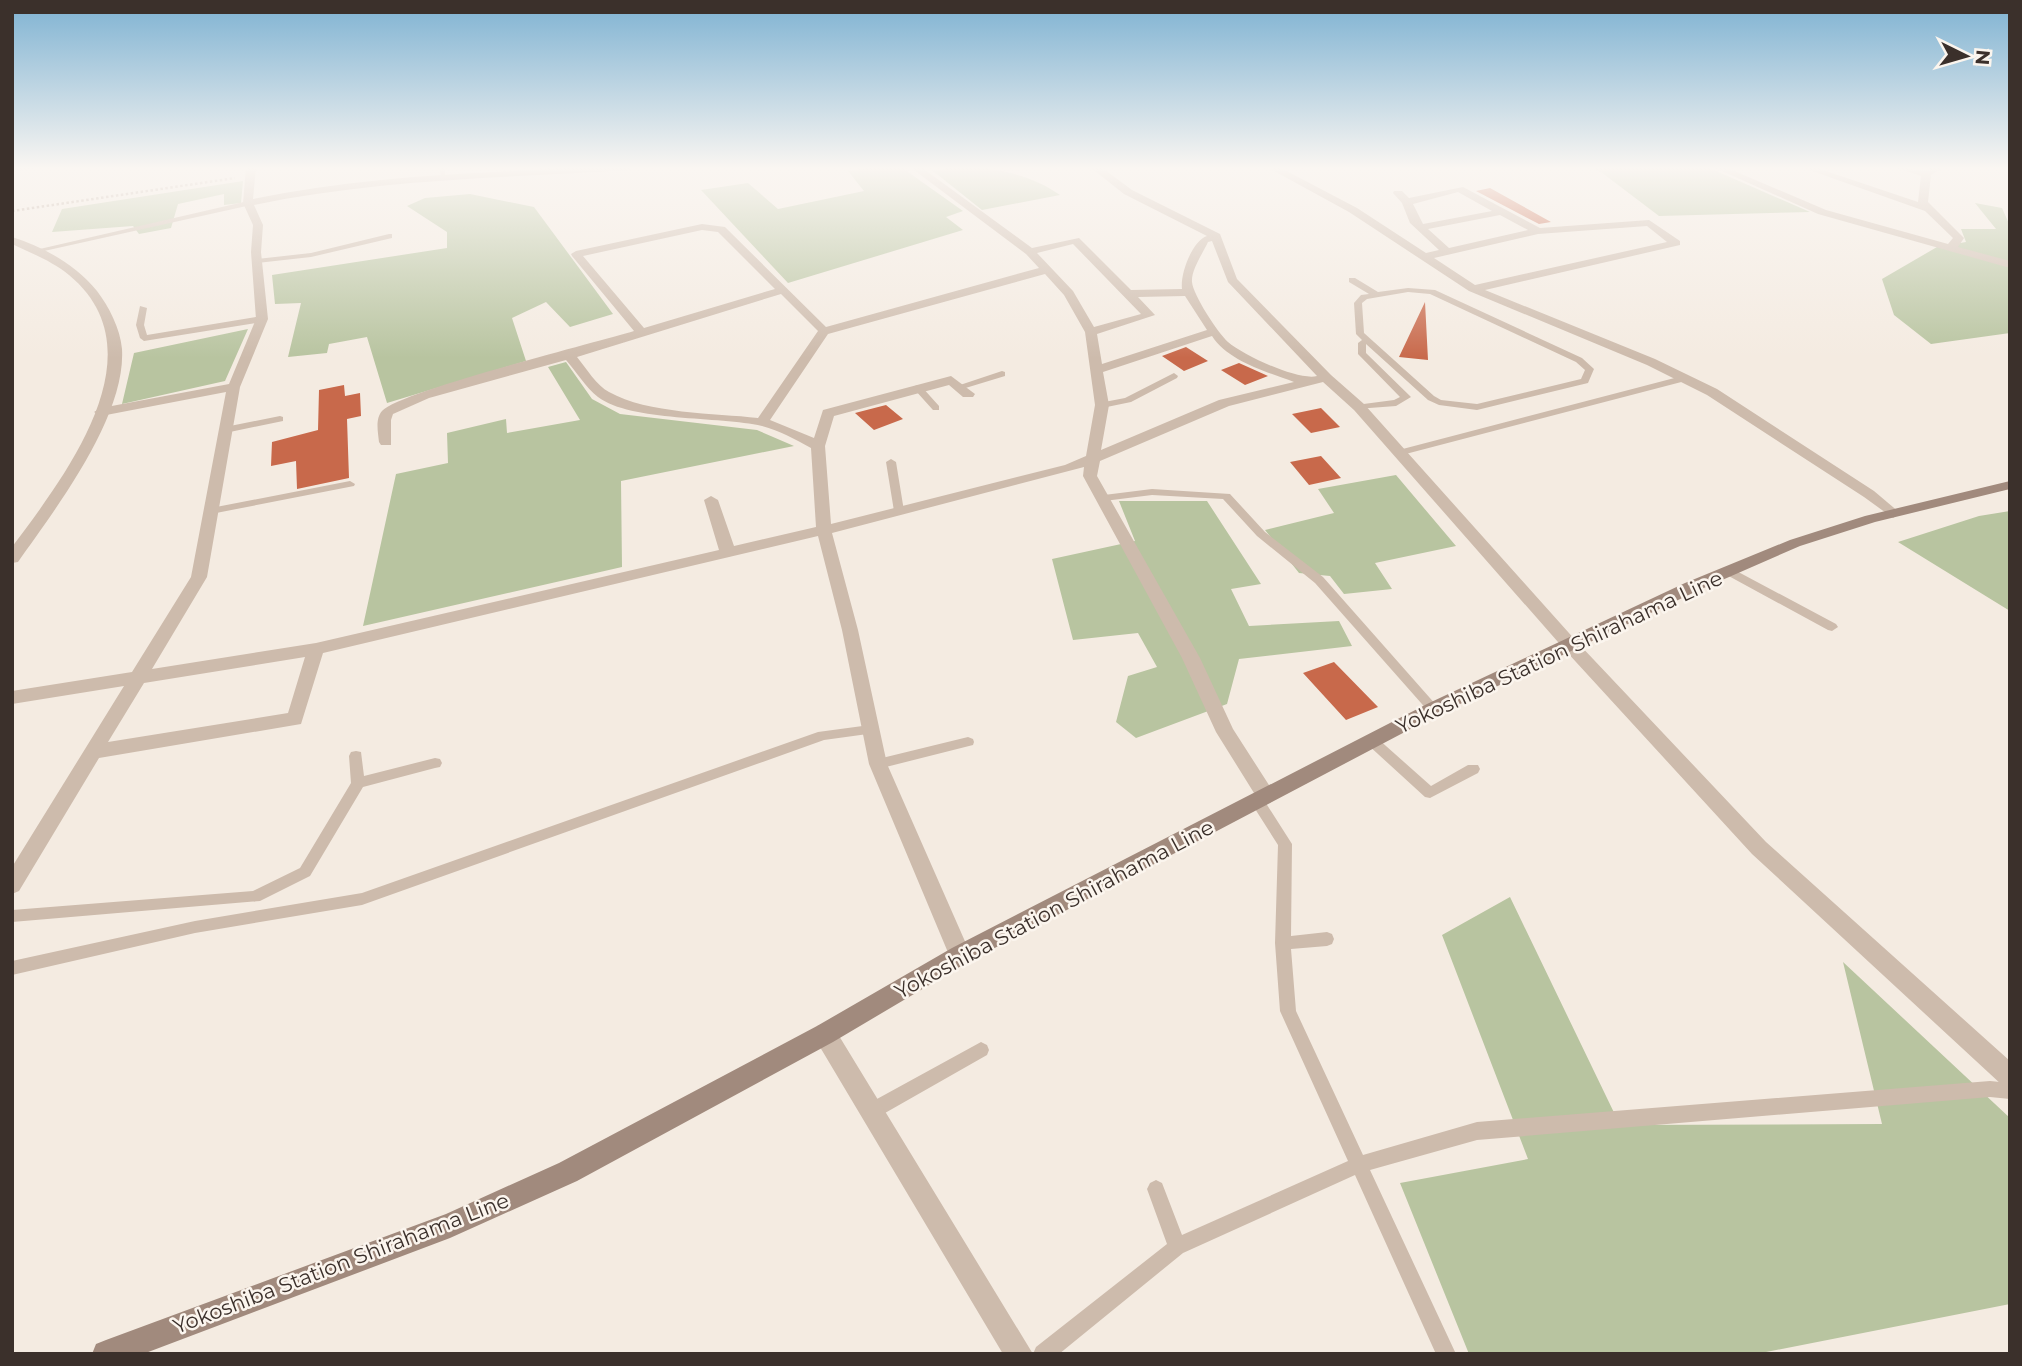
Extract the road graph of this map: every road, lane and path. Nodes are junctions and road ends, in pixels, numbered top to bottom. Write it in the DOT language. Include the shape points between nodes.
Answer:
graph roads {
  1 [pos="125,231"];
  2 [pos="258,231"];
  3 [pos="699,231"];
  4 [pos="723,231"];
  5 [pos="1001,231"];
  6 [pos="1205,231"];
  7 [pos="1385,231"];
  8 [pos="1425,231"];
  9 [pos="1538,231"];
  10 [pos="1542,231"];
  11 [pos="1659,231"];
  12 [pos="1892,231"];
  13 [pos="1951,231"];
  14 [pos="389,236"];
  15 [pos="1216,236"];
  16 [pos="12,240"];
  17 [pos="1952,247"];
  18 [pos="35,251"];
  19 [pos="1030,252"];
  20 [pos="1447,252"];
  21 [pos="1425,257"];
  22 [pos="257,261"];
  23 [pos="2010,265"];
  24 [pos="1046,270"];
  25 [pos="1352,280"];
  26 [pos="1473,289"];
  27 [pos="783,290"];
  28 [pos="1188,292"];
  29 [pos="1130,294"];
  30 [pos="1375,294"];
  31 [pos="143,308"];
  32 [pos="262,319"];
  33 [pos="824,331"];
  34 [pos="1215,331"];
  35 [pos="1091,332"];
  36 [pos="642,333"];
  37 [pos="1367,341"];
  38 [pos="569,355"];
  39 [pos="1097,370"];
  40 [pos="1002,374"];
  41 [pos="1174,376"];
  42 [pos="1326,378"];
  43 [pos="1686,378"];
  44 [pos="1311,383"];
  45 [pos="234,387"];
  46 [pos="918,388"];
  47 [pos="964,390"];
  48 [pos="1102,405"];
  49 [pos="1359,407"];
  50 [pos="936,408"];
  51 [pos="101,412"];
  52 [pos="279,419"];
  53 [pos="762,422"];
  54 [pos="225,430"];
  55 [pos="386,442"];
  56 [pos="818,446"];
  57 [pos="1398,453"];
  58 [pos="1092,461"];
  59 [pos="891,462"];
  60 [pos="350,484"];
  61 [pos="2010,485"];
  62 [pos="1104,498"];
  63 [pos="711,500"];
  64 [pos="211,511"];
  65 [pos="899,511"];
  66 [pos="1893,513"];
  67 [pos="824,530"];
  68 [pos="729,552"];
  69 [pos="12,558"];
  70 [pos="1729,571"];
  71 [pos="1832,627"];
  72 [pos="1571,646"];
  73 [pos="316,649"];
  74 [pos="135,680"];
  75 [pos="12,698"];
  76 [pos="1433,709"];
  77 [pos="870,730"];
  78 [pos="1372,741"];
  79 [pos="968,742"];
  80 [pos="91,752"];
  81 [pos="356,756"];
  82 [pos="435,763"];
  83 [pos="878,764"];
  84 [pos="1473,769"];
  85 [pos="358,783"];
  86 [pos="1262,798"];
  87 [pos="12,885"];
  88 [pos="12,916"];
  89 [pos="1327,939"];
  90 [pos="1283,943"];
  91 [pos="960,955"];
  92 [pos="12,968"];
  93 [pos="825,1034"];
  94 [pos="981,1050"];
  95 [pos="2010,1077"];
  96 [pos="2010,1091"];
  97 [pos="872,1111"];
  98 [pos="1358,1165"];
  99 [pos="1156,1189"];
  100 [pos="1177,1247"];
  101 [pos="106,1354"];
  102 [pos="1019,1354"];
  103 [pos="1043,1354"];
  104 [pos="1446,1354"];
  1 -- 18 [label="lane"];
  2 -- 22 [label="street"];
  3 -- 36 [label="street" via="576,254"];
  4 -- 27 [label="street"];
  5 -- 19 [label="street"];
  6 -- 15 [label="street"];
  7 -- 21 [label="street"];
  8 -- 20 [label="street"];
  9 -- 10 [label="street"];
  9 -- 20 [label="street"];
  11 -- 26 [label="street" via="1676,243"];
  12 -- 17 [label="street"];
  13 -- 17 [label="street" via="1959,238"];
  14 -- 22 [label="lane" via="311,255"];
  15 -- 28 [label="street" via="1204,240 1186,278"];
  15 -- 42 [label="street" via="1232,280"];
  16 -- 18 [label="street"];
  17 -- 23 [label="street"];
  18 -- 51 [label="street" via="80,277 99,300 116,359"];
  19 -- 24 [label="street"];
  19 -- 29 [label="street" via="1075,240"];
  20 -- 21 [label="street"];
  21 -- 26 [label="street"];
  22 -- 32 [label="street"];
  24 -- 33 [label="street"];
  24 -- 35 [label="street" via="1069,293"];
  25 -- 30 [label="lane"];
  26 -- 43 [label="street"];
  27 -- 33 [label="street"];
  27 -- 36 [label="street"];
  28 -- 29 [label="street"];
  28 -- 34 [label="street"];
  29 -- 35 [label="street" via="1149,315"];
  30 -- 37 [label="lane" via="1358,303 1360,334"];
  30 -- 37 [label="lane" via="1432,292 1579,360 1590,374 1585,381 1477,407 1461,406 1431,398"];
  31 -- 32 [label="lane" via="140,325 144,338"];
  32 -- 45 [label="street"];
  33 -- 53 [label="street"];
  34 -- 39 [label="street"];
  34 -- 44 [label="street" via="1235,352"];
  35 -- 39 [label="street"];
  36 -- 38 [label="street"];
  37 -- 49 [label="lane" via="1362,343 1362,354 1406,397 1396,403"];
  38 -- 53 [label="street" via="602,394 620,401 655,410"];
  38 -- 55 [label="street" via="404,402 388,412"];
  39 -- 48 [label="street"];
  40 -- 47 [label="lane"];
  41 -- 48 [label="lane" via="1128,400"];
  42 -- 44 [label="street"];
  42 -- 49 [label="street"];
  43 -- 57 [label="lane"];
  43 -- 66 [label="street"];
  44 -- 58 [label="street" via="1224,402"];
  45 -- 51 [label="street"];
  45 -- 54 [label="street"];
  46 -- 47 [label="street" via="951,380"];
  46 -- 50 [label="lane"];
  46 -- 56 [label="street" via="828,413"];
  48 -- 58 [label="street"];
  49 -- 57 [label="street"];
  51 -- 69 [label="street" via="87,444"];
  52 -- 54 [label="lane"];
  53 -- 56 [label="street"];
  54 -- 64 [label="street"];
  56 -- 67 [label="street"];
  57 -- 72 [label="street"];
  58 -- 62 [label="street" via="1090,476"];
  58 -- 65 [label="street"];
  59 -- 65 [label="lane"];
  60 -- 64 [label="lane"];
  61 -- 66 [label="main road, Yokoshiba Station Shirahama Line"];
  62 -- 76 [label="lane" via="1152,492 1226,496 1261,534 1319,580"];
  62 -- 86 [label="street"];
  63 -- 68 [label="street"];
  64 -- 74 [label="street" via="199,577"];
  65 -- 67 [label="street"];
  66 -- 70 [label="main road, Yokoshiba Station Shirahama Line" via="1795,543"];
  67 -- 68 [label="street"];
  67 -- 77 [label="street"];
  68 -- 73 [label="street"];
  70 -- 71 [label="lane"];
  70 -- 72 [label="main road, Yokoshiba Station Shirahama Line"];
  72 -- 76 [label="main road, Yokoshiba Station Shirahama Line"];
  72 -- 95 [label="street" via="1759,848"];
  73 -- 74 [label="street"];
  73 -- 80 [label="street" via="295,719"];
  74 -- 75 [label="street"];
  74 -- 80 [label="street"];
  76 -- 78 [label="main road, Yokoshiba Station Shirahama Line"];
  77 -- 83 [label="street"];
  77 -- 92 [label="lane" via="823,735 362,899 195,927"];
  78 -- 84 [label="lane" via="1430,793"];
  78 -- 86 [label="main road, Yokoshiba Station Shirahama Line"];
  79 -- 83 [label="lane"];
  80 -- 87 [label="street"];
  81 -- 85 [label="lane"];
  82 -- 85 [label="lane"];
  83 -- 91 [label="street"];
  85 -- 88 [label="lane" via="305,872 255,897"];
  86 -- 90 [label="lane" via="1285,844"];
  86 -- 91 [label="main road, Yokoshiba Station Shirahama Line"];
  89 -- 90 [label="lane"];
  90 -- 98 [label="lane" via="1288,1011"];
  91 -- 93 [label="main road, Yokoshiba Station Shirahama Line"];
  93 -- 97 [label="street"];
  93 -- 101 [label="main road, Yokoshiba Station Shirahama Line" via="568,1172 450,1225"];
  94 -- 97 [label="lane"];
  96 -- 98 [label="lane" via="1477,1131"];
  97 -- 102 [label="street"];
  98 -- 100 [label="lane"];
  98 -- 104 [label="lane"];
  99 -- 100 [label="lane"];
  100 -- 103 [label="lane"];
}
